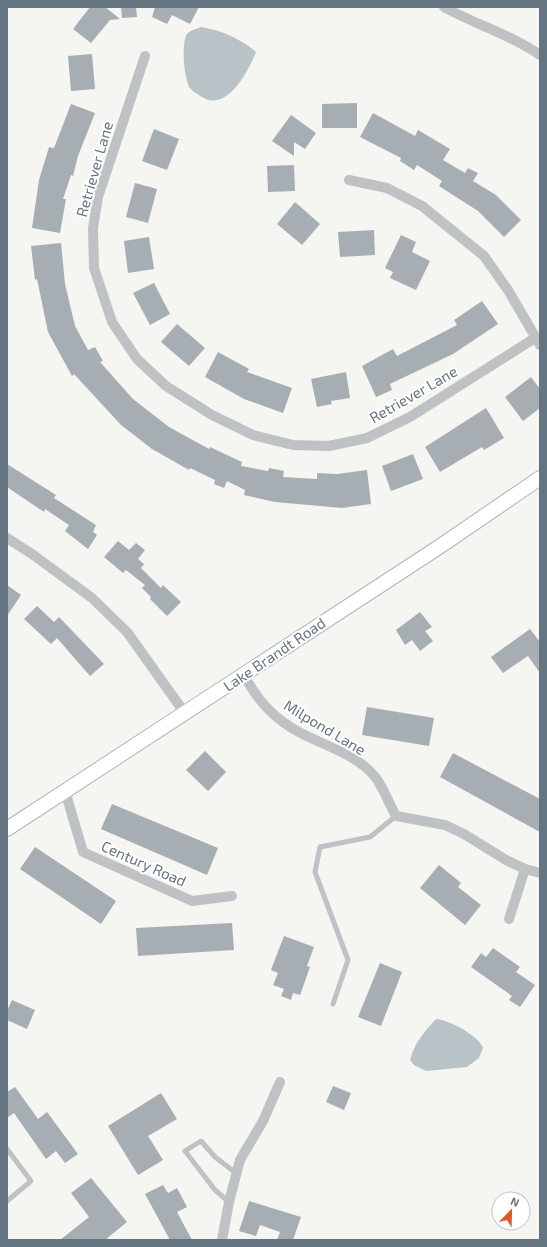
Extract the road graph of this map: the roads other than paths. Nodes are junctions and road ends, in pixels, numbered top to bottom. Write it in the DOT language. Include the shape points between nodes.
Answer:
graph roads {
  1 [pos="444,7"];
  2 [pos="540,55"];
  3 [pos="145,56"];
  4 [pos="349,180"];
  5 [pos="538,341"];
  6 [pos="540,478"];
  7 [pos="7,538"];
  8 [pos="243,674"];
  9 [pos="184,712"];
  10 [pos="65,791"];
  11 [pos="396,816"];
  12 [pos="7,829"];
  13 [pos="525,869"];
  14 [pos="540,873"];
  15 [pos="232,896"];
  16 [pos="509,919"];
  17 [pos="333,1004"];
  18 [pos="280,1082"];
  19 [pos="7,1150"];
  20 [pos="236,1173"];
  21 [pos="7,1201"];
  22 [pos="229,1202"];
  23 [pos="222,1240"];
  1 -- 2 [label="street"];
  3 -- 5 [label="street, Retriever Lane" via="98,197 93,228 94,268 112,322 138,359 166,386 212,415 253,435 293,444 329,446 368,438"];
  4 -- 5 [label="street" via="387,188 422,206 484,256 508,290"];
  6 -- 8 [label="street, Lake Brandt Road"];
  7 -- 9 [label="street" via="92,598 107,612 127,632"];
  8 -- 9 [label="street, Lake Brandt Road"];
  8 -- 11 [label="street, Milpond Lane" via="257,698 276,716 292,728 340,751 376,778"];
  9 -- 10 [label="street, Lake Brandt Road"];
  10 -- 12 [label="street, Lake Brandt Road"];
  10 -- 15 [label="street, Century Road" via="83,852 192,901"];
  11 -- 13 [label="street" via="445,825"];
  11 -- 17 [label="lane" via="370,837 320,847 315,872 348,960"];
  13 -- 14 [label="street"];
  13 -- 16 [label="street"];
  18 -- 20 [label="street" via="264,1121 240,1160"];
  19 -- 21 [label="lane" via="31,1181"];
  20 -- 22 [label="street"];
  20 -- 22 [label="lane" via="215,1157 201,1141 185,1151 215,1190"];
  22 -- 23 [label="street"];
}
